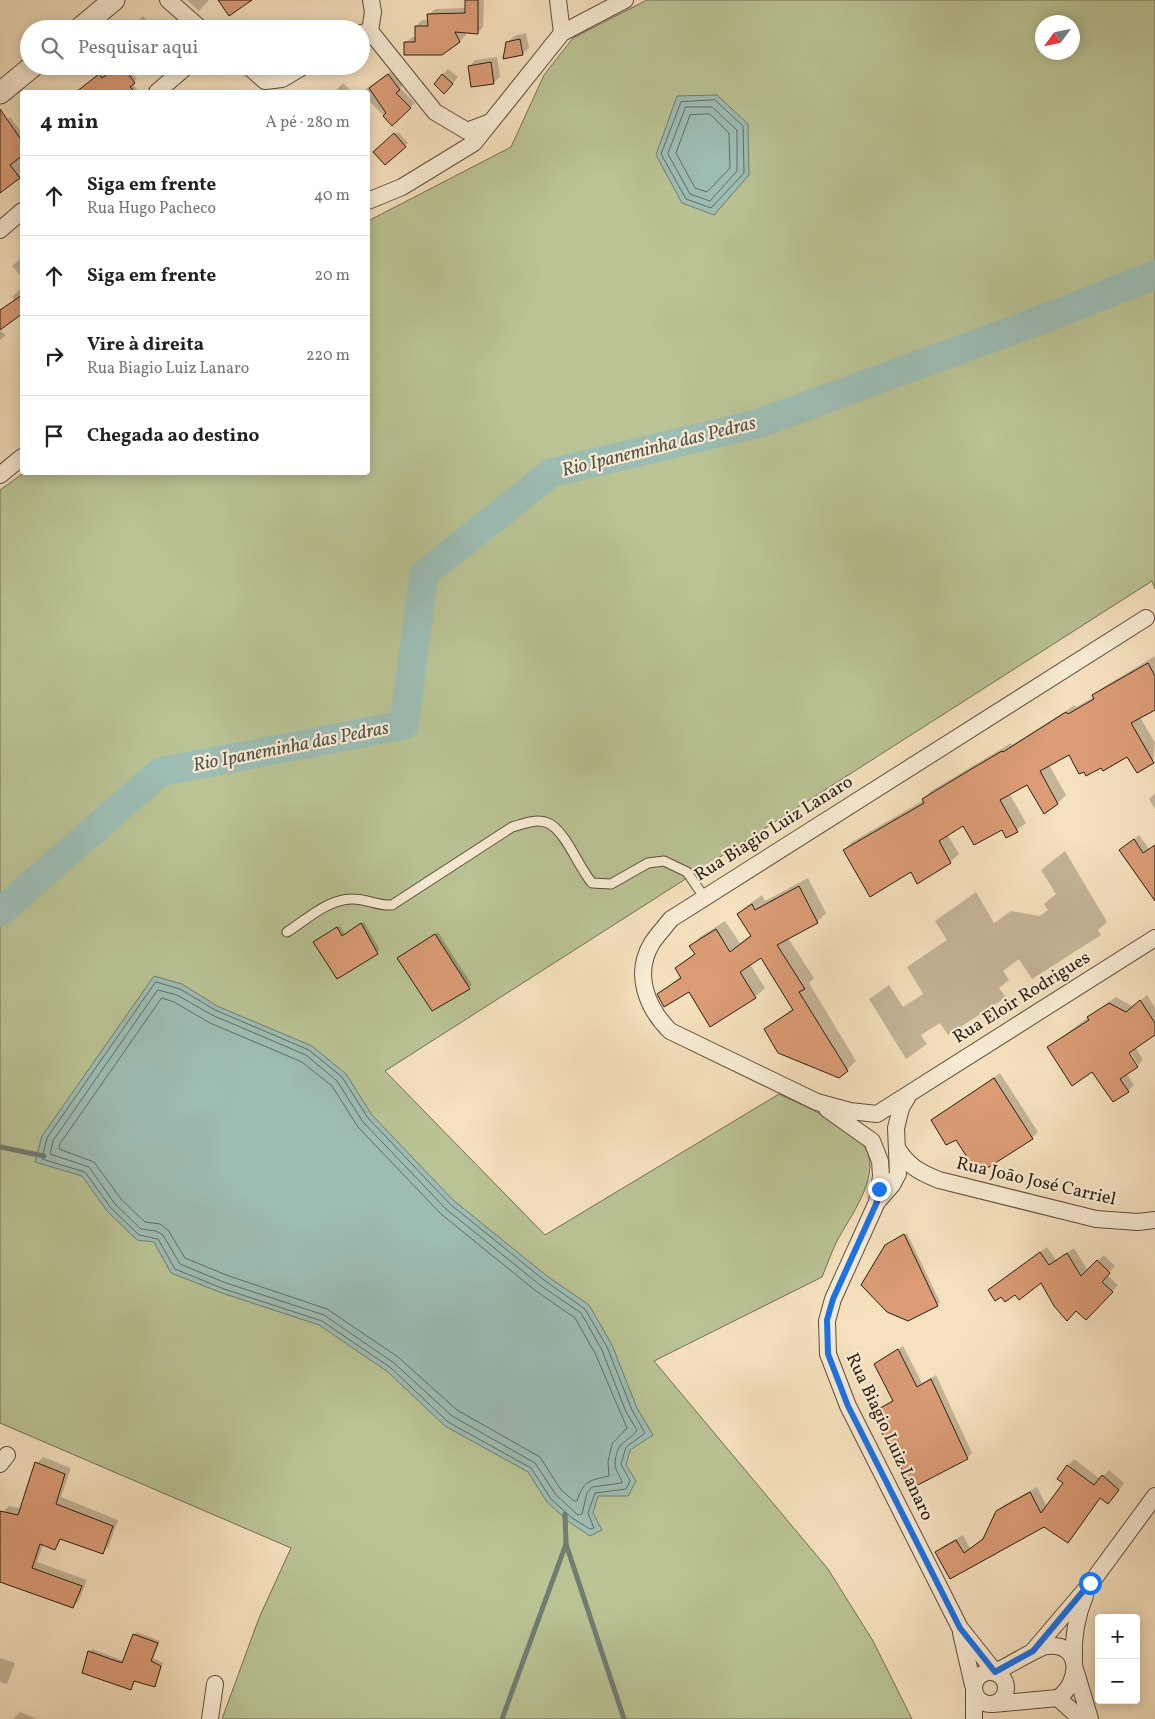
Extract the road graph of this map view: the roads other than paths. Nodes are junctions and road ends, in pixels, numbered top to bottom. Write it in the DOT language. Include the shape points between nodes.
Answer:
graph roads {
  1 [pos="114,0"];
  2 [pos="168,0"];
  3 [pos="371,0"];
  4 [pos="558,0"];
  5 [pos="625,0"];
  6 [pos="90,20"];
  7 [pos="191,20"];
  8 [pos="370,21"];
  9 [pos="562,33"];
  10 [pos="370,37"];
  11 [pos="22,75"];
  12 [pos="177,75"];
  13 [pos="255,75"];
  14 [pos="289,75"];
  15 [pos="265,87"];
  16 [pos="159,90"];
  17 [pos="0,93"];
  18 [pos="490,122"];
  19 [pos="370,200"];
  20 [pos="20,213"];
  21 [pos="0,230"];
  22 [pos="20,459"];
  23 [pos="0,475"];
  24 [pos="1146,618"];
  25 [pos="704,897"];
  26 [pos="287,932"];
  27 [pos="1155,938"];
  28 [pos="911,1092"];
  29 [pos="817,1102"];
  30 [pos="877,1114"];
  31 [pos="896,1128"];
  32 [pos="872,1140"];
  33 [pos="897,1148"];
  34 [pos="939,1180"];
  35 [pos="882,1196"];
  36 [pos="1155,1220"];
  37 [pos="1155,1496"];
  38 [pos="1090,1583"];
  39 [pos="960,1628"];
  40 [pos="1033,1651"];
  41 [pos="1075,1666"];
  42 [pos="995,1672"];
  43 [pos="215,1684"];
  44 [pos="974,1690"];
  45 [pos="1058,1698"];
  46 [pos="996,1703"];
  47 [pos="210,1719"];
  48 [pos="974,1719"];
  49 [pos="987,1719"];
  50 [pos="1081,1719"];
  51 [pos="1090,1719"];
  1 -- 6 [label="street"];
  2 -- 7 [label="street"];
  3 -- 8 [label="street" via="373,12"];
  4 -- 9 [label="street"];
  5 -- 9 [label="street"];
  9 -- 18 [label="street"];
  10 -- 18 [label="street" via="435,112 467,131"];
  11 -- 17 [label="street"];
  12 -- 16 [label="street"];
  13 -- 15 [label="street"];
  14 -- 15 [label="street"];
  18 -- 19 [label="street" via="474,143 402,186"];
  20 -- 21 [label="street"];
  22 -- 23 [label="street"];
  24 -- 25 [label="street, Rua Biagio Luiz Lanaro"];
  25 -- 26 [label="lane" via="687,872 664,861 648,863 611,884 592,883 561,835 548,823 531,821 512,827 392,905 380,906 356,898 346,899 331,903"];
  25 -- 29 [label="street, Rua Biagio Luiz Lanaro" via="671,919 651,944 645,960 644,977 647,998 656,1017 670,1031"];
  27 -- 28 [label="street, Rua Eloir Rodrigues"];
  28 -- 30 [label="street, Rua Eloir Rodrigues"];
  28 -- 31 [label="street" via="901,1108"];
  29 -- 30 [label="street, Rua Biagio Luiz Lanaro"];
  29 -- 32 [label="street, Rua Biagio Luiz Lanaro"];
  30 -- 31 [label="street" via="888,1115"];
  30 -- 32 [label="street" via="867,1124 866,1133"];
  31 -- 32 [label="street" via="889,1141 880,1144"];
  31 -- 33 [label="street, Rua Biagio Luiz Lanaro"];
  32 -- 35 [label="street, Rua Biagio Luiz Lanaro" via="880,1161"];
  33 -- 34 [label="street, Rua João José Carriel" via="916,1171"];
  33 -- 35 [label="street, Rua Biagio Luiz Lanaro" via="898,1174"];
  34 -- 35 [label="street, Rua João José Carriel" via="910,1181"];
  34 -- 36 [label="street, Rua João José Carriel" via="1096,1219"];
  35 -- 39 [label="street, Rua Biagio Luiz Lanaro" via="833,1299 827,1320 828,1354 848,1406"];
  37 -- 38 [label="street"];
  38 -- 40 [label="street"];
  38 -- 41 [label="street" via="1076,1622"];
  39 -- 42 [label="street, Rua Biagio Luiz Lanaro"];
  39 -- 44 [label="street, Rua Biagio Luiz Lanaro"];
  40 -- 41 [label="street" via="1054,1646 1065,1650"];
  40 -- 42 [label="street"];
  41 -- 45 [label="street" via="1070,1688"];
  41 -- 51 [label="street"];
  42 -- 44 [label="street" via="981,1674"];
  42 -- 46 [label="street" via="1003,1679 1006,1689 1002,1699"];
  43 -- 47 [label="street"];
  44 -- 46 [label="street" via="980,1701"];
  44 -- 48 [label="street, Rua Biagio Luiz Lanaro"];
  45 -- 46 [label="street"];
  45 -- 50 [label="street"];
  46 -- 49 [label="street"];
}
